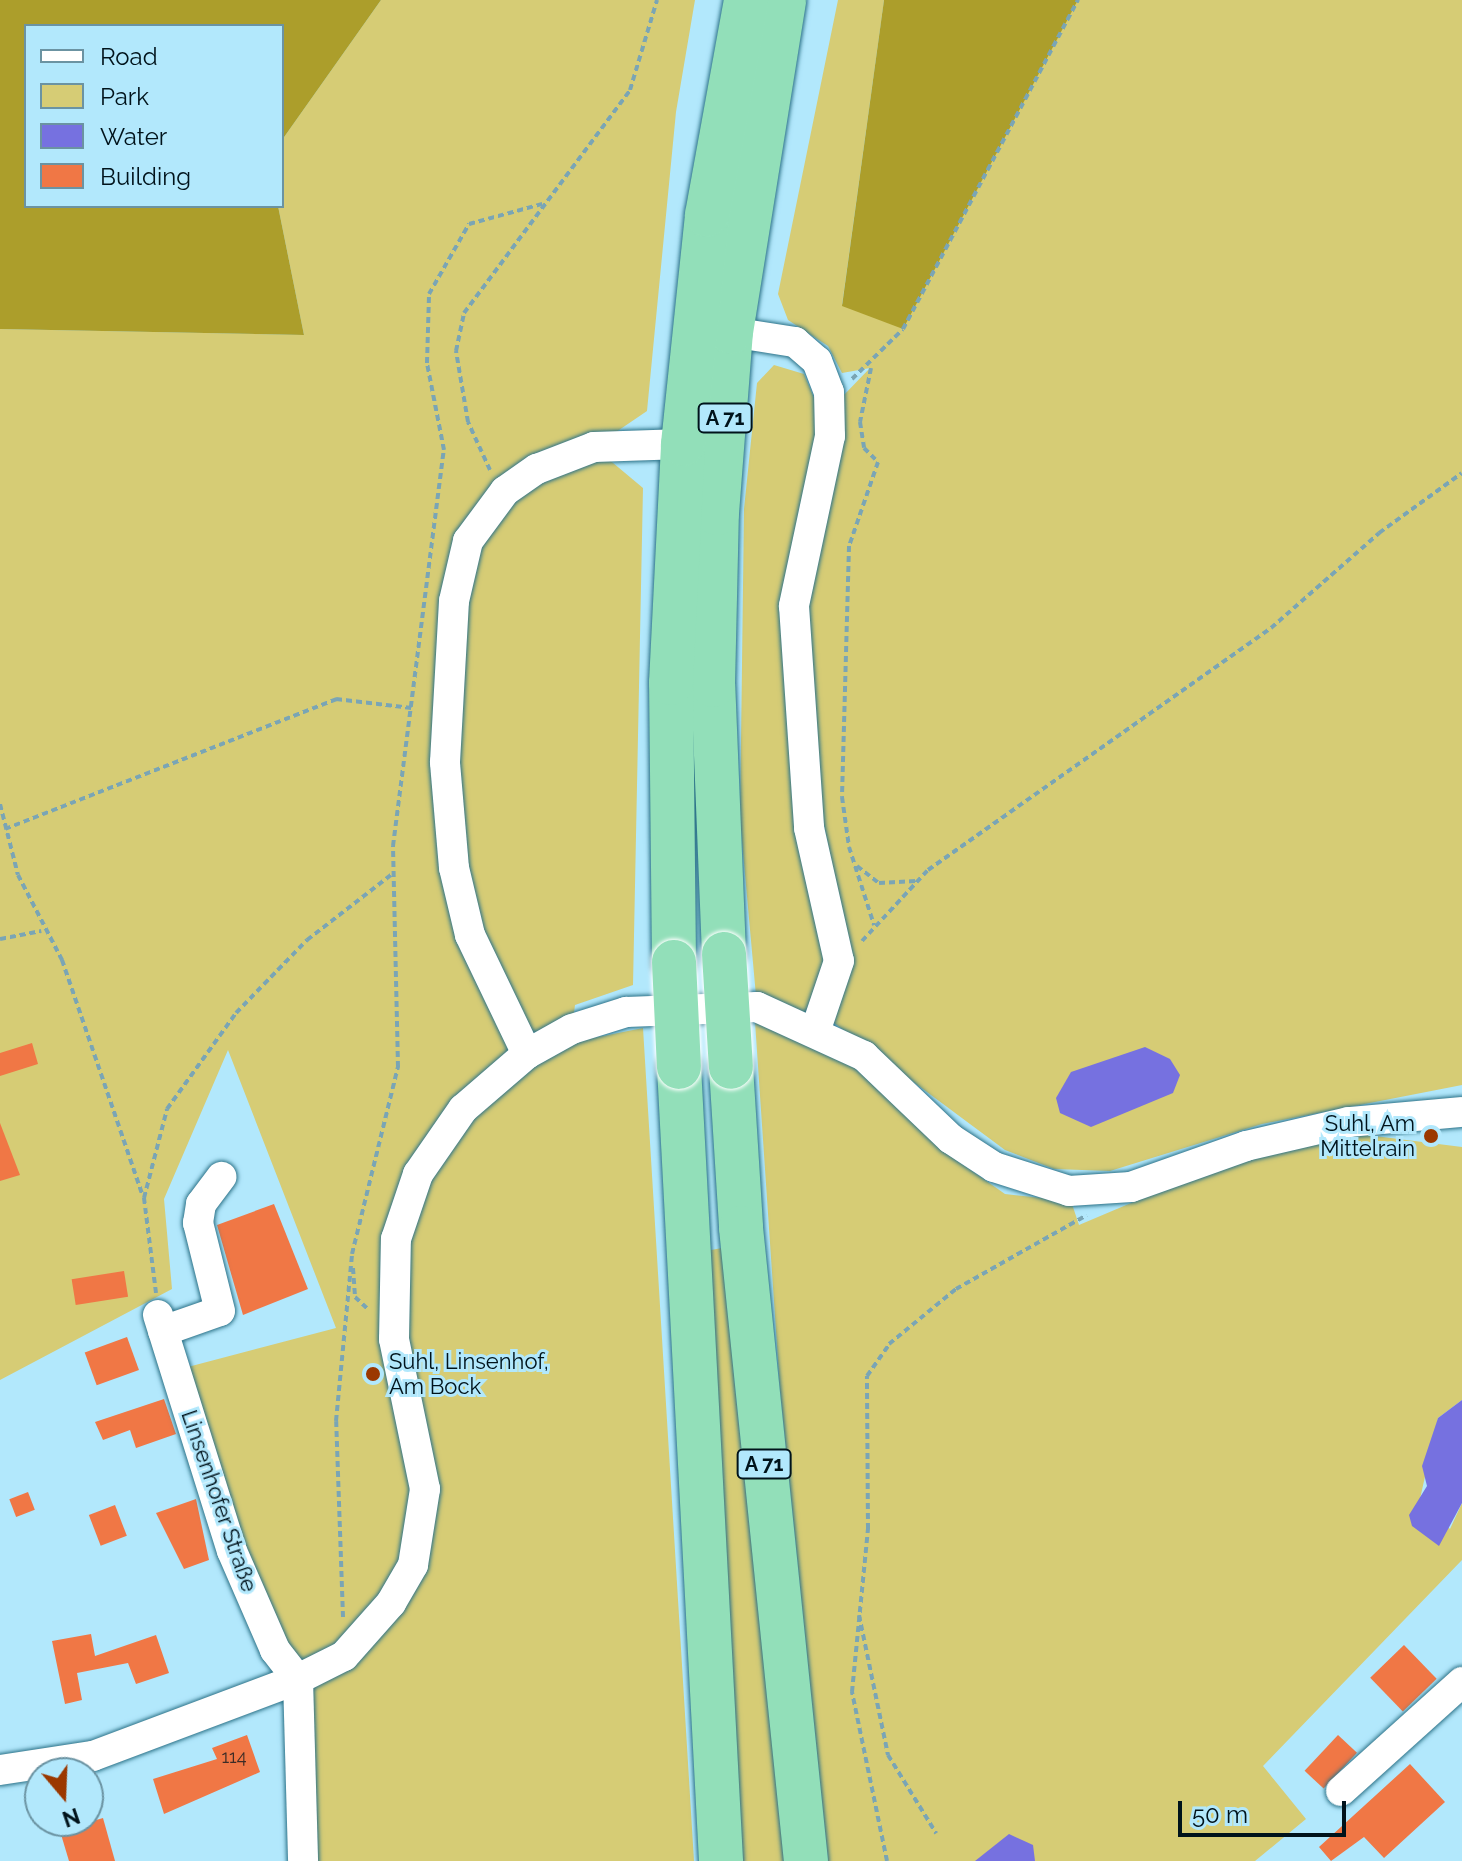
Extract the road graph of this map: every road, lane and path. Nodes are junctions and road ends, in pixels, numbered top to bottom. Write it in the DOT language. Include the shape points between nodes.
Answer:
graph roads {
  1 [pos="657,0"];
  2 [pos="746,0"];
  3 [pos="784,0"];
  4 [pos="1078,0"];
  5 [pos="542,204"];
  6 [pos="731,332"];
  7 [pos="871,368"];
  8 [pos="829,392"];
  9 [pos="683,444"];
  10 [pos="1462,473"];
  11 [pos="505,491"];
  12 [pos="411,708"];
  13 [pos="0,804"];
  14 [pos="5,829"];
  15 [pos="853,862"];
  16 [pos="392,874"];
  17 [pos="919,880"];
  18 [pos="874,925"];
  19 [pos="41,931"];
  20 [pos="0,939"];
  21 [pos="839,961"];
  22 [pos="816,1029"];
  23 [pos="527,1054"];
  24 [pos="1462,1112"];
  25 [pos="221,1177"];
  26 [pos="1105,1191"];
  27 [pos="144,1198"];
  28 [pos="352,1254"];
  29 [pos="392,1309"];
  30 [pos="161,1323"];
  31 [pos="858,1613"];
  32 [pos="344,1656"];
  33 [pos="298,1679"];
  34 [pos="1462,1682"];
  35 [pos="0,1770"];
  36 [pos="1341,1791"];
  37 [pos="936,1833"];
  38 [pos="298,1859"];
  39 [pos="721,1861"];
  40 [pos="806,1861"];
  41 [pos="887,1861"];
  1 -- 5 [label="path" via="630,90"];
  2 -- 9 [label="highway, A 71" via="707,215"];
  3 -- 6 [label="highway, A 71"];
  4 -- 7 [label="path" via="903,329"];
  5 -- 11 [label="path" via="464,313 456,351 468,422"];
  5 -- 12 [label="path" via="469,224 429,294 427,363 444,450"];
  6 -- 8 [label="street" via="795,342 817,361"];
  6 -- 40 [label="highway, A 71, bridge" via="713,685 724,954"];
  7 -- 8 [label="path"];
  7 -- 15 [label="path" via="860,422 864,448 878,462 849,546 842,797"];
  8 -- 21 [label="street" via="830,436 794,606 809,828"];
  9 -- 11 [label="street" via="594,447 537,469"];
  9 -- 39 [label="highway, A 71, bridge" via="671,683 674,962"];
  10 -- 17 [label="path" via="1379,533 1271,628"];
  11 -- 23 [label="street" via="468,541 454,601 445,762 454,868 470,935"];
  12 -- 14 [label="path" via="336,699"];
  12 -- 16 [label="path"];
  13 -- 14 [label="path"];
  14 -- 19 [label="path"];
  15 -- 17 [label="path" via="879,883"];
  15 -- 18 [label="path"];
  16 -- 27 [label="path" via="307,940 236,1013 167,1109"];
  16 -- 28 [label="path" via="398,1067"];
  17 -- 18 [label="path"];
  18 -- 21 [label="path"];
  19 -- 20 [label="path"];
  19 -- 27 [label="path" via="62,960"];
  21 -- 22 [label="street"];
  22 -- 23 [label="street" via="757,1007 626,1012"];
  22 -- 26 [label="street" via="864,1056 951,1139 994,1167 1034,1185"];
  23 -- 29 [label="street" via="463,1109 418,1174 396,1239"];
  24 -- 26 [label="street" via="1349,1122"];
  25 -- 30 [label="street" via="201,1204 198,1223 220,1311"];
  26 -- 31 [label="path" via="1080,1223 956,1289 873,1363"];
  27 -- 30 [label="path"];
  28 -- 29 [label="path" via="360,1310"];
  28 -- 32 [label="path" via="336,1421"];
  29 -- 32 [label="street" via="425,1489 423,1524 413,1565 391,1603"];
  30 -- 33 [label="street, Linsenhofer Straße" via="232,1551 275,1650"];
  31 -- 37 [label="path" via="888,1755"];
  31 -- 41 [label="path" via="852,1692"];
  32 -- 33 [label="street"];
  33 -- 35 [label="street" via="93,1756"];
  33 -- 38 [label="street"];
  34 -- 36 [label="street"];
}
